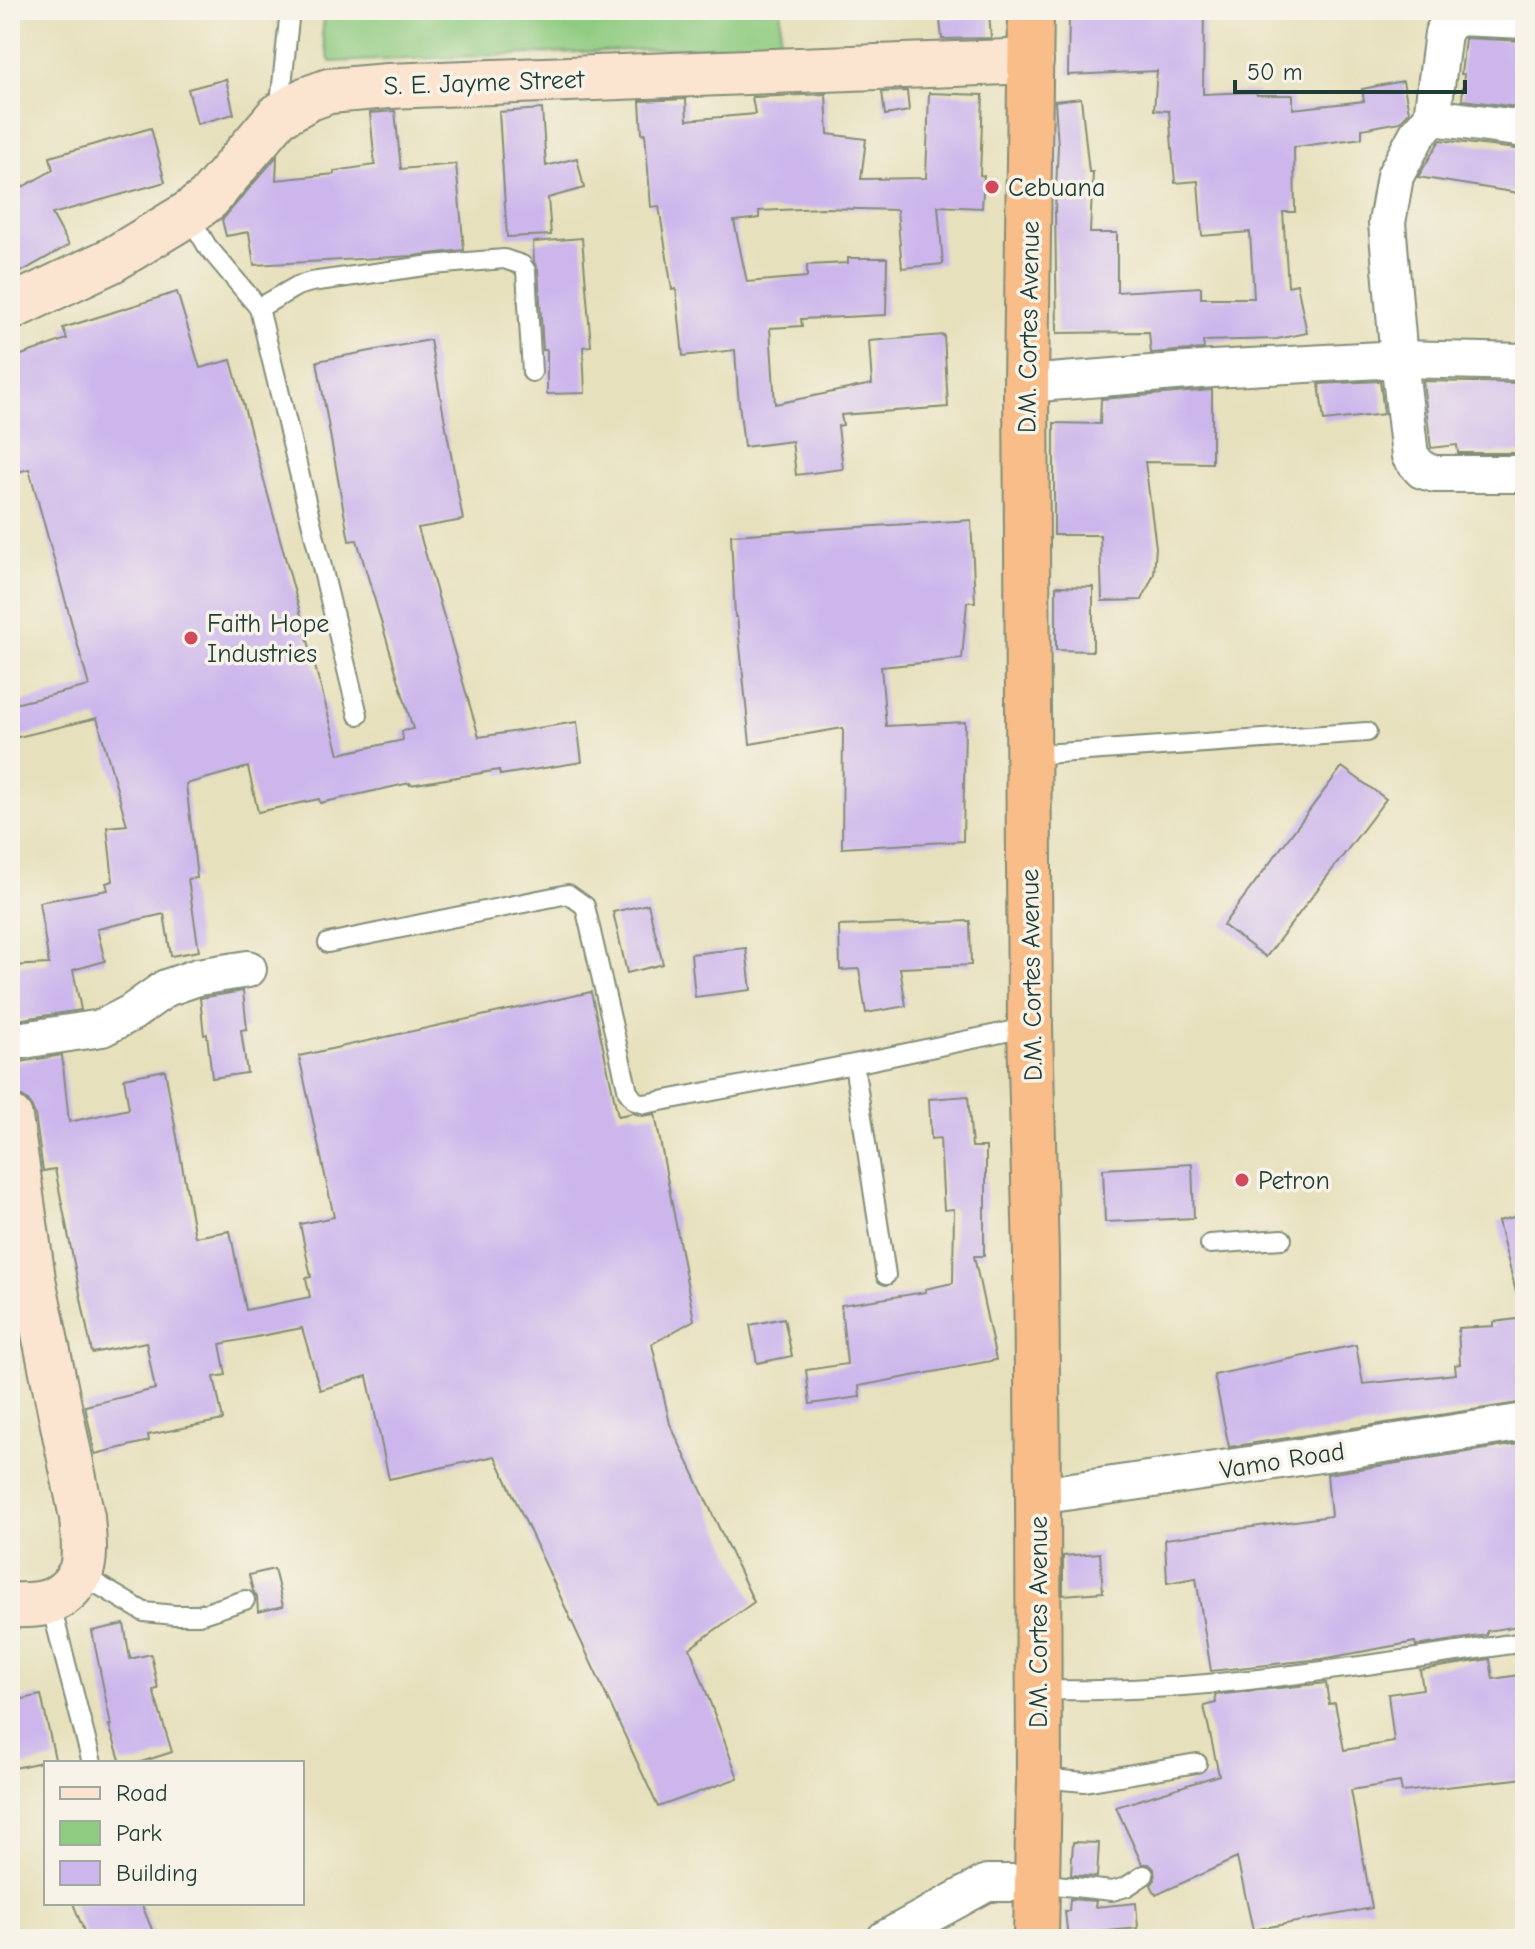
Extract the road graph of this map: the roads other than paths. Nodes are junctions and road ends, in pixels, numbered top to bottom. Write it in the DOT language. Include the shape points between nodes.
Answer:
graph roads {
  1 [pos="290,10"];
  2 [pos="1031,10"];
  3 [pos="1525,20"];
  4 [pos="1031,61"];
  5 [pos="278,116"];
  6 [pos="1432,117"];
  7 [pos="1525,129"];
  8 [pos="188,214"];
  9 [pos="10,308"];
  10 [pos="259,308"];
  11 [pos="1399,359"];
  12 [pos="1525,362"];
  13 [pos="532,372"];
  14 [pos="1026,384"];
  15 [pos="1525,474"];
  16 [pos="358,715"];
  17 [pos="1367,732"];
  18 [pos="1029,755"];
  19 [pos="328,943"];
  20 [pos="248,969"];
  21 [pos="1030,1027"];
  22 [pos="10,1042"];
  23 [pos="854,1064"];
  24 [pos="10,1118"];
  25 [pos="1282,1239"];
  26 [pos="1210,1244"];
  27 [pos="886,1275"];
  28 [pos="1525,1422"];
  29 [pos="1038,1496"];
  30 [pos="47,1594"];
  31 [pos="245,1600"];
  32 [pos="1525,1642"];
  33 [pos="1037,1689"];
  34 [pos="91,1761"];
  35 [pos="1197,1763"];
  36 [pos="1039,1778"];
  37 [pos="1144,1875"];
  38 [pos="1037,1883"];
  39 [pos="885,1939"];
  40 [pos="1036,1939"];
  1 -- 5 [label="lane"];
  2 -- 4 [label="highway, D.M. Cortes Avenue"];
  3 -- 6 [label="street" via="1457,17 1449,24 1443,33"];
  4 -- 5 [label="street, S. E. Jayme Street" via="388,86 329,91"];
  4 -- 14 [label="highway, D.M. Cortes Avenue"];
  5 -- 8 [label="street, S. E. Jayme Street" via="208,199"];
  6 -- 7 [label="street"];
  6 -- 11 [label="street" via="1395,176 1387,223"];
  8 -- 9 [label="street, S. E. Jayme Street" via="112,260"];
  8 -- 10 [label="lane" via="207,246"];
  10 -- 13 [label="lane" via="311,282 504,259 526,271"];
  10 -- 16 [label="lane"];
  11 -- 12 [label="street"];
  11 -- 14 [label="street"];
  11 -- 15 [label="street" via="1410,456 1422,470"];
  14 -- 18 [label="highway, D.M. Cortes Avenue"];
  17 -- 18 [label="lane"];
  18 -- 21 [label="highway, D.M. Cortes Avenue"];
  19 -- 23 [label="lane" via="568,894 585,906 628,1092 635,1101 645,1104"];
  20 -- 22 [label="street" via="166,988 102,1028"];
  21 -- 23 [label="lane"];
  21 -- 29 [label="highway, D.M. Cortes Avenue"];
  23 -- 27 [label="lane"];
  24 -- 30 [label="street" via="33,1279 82,1517 84,1546"];
  25 -- 26 [label="lane"];
  28 -- 29 [label="street, Vamo Road"];
  29 -- 33 [label="highway, D.M. Cortes Avenue"];
  30 -- 31 [label="lane" via="175,1615 199,1615"];
  30 -- 34 [label="lane"];
  32 -- 33 [label="lane" via="1240,1682"];
  33 -- 36 [label="highway, D.M. Cortes Avenue"];
  35 -- 36 [label="lane" via="1085,1782"];
  36 -- 38 [label="highway, D.M. Cortes Avenue"];
  37 -- 38 [label="lane" via="1112,1891"];
  38 -- 39 [label="street" via="987,1883"];
  38 -- 40 [label="highway, D.M. Cortes Avenue"];
}
